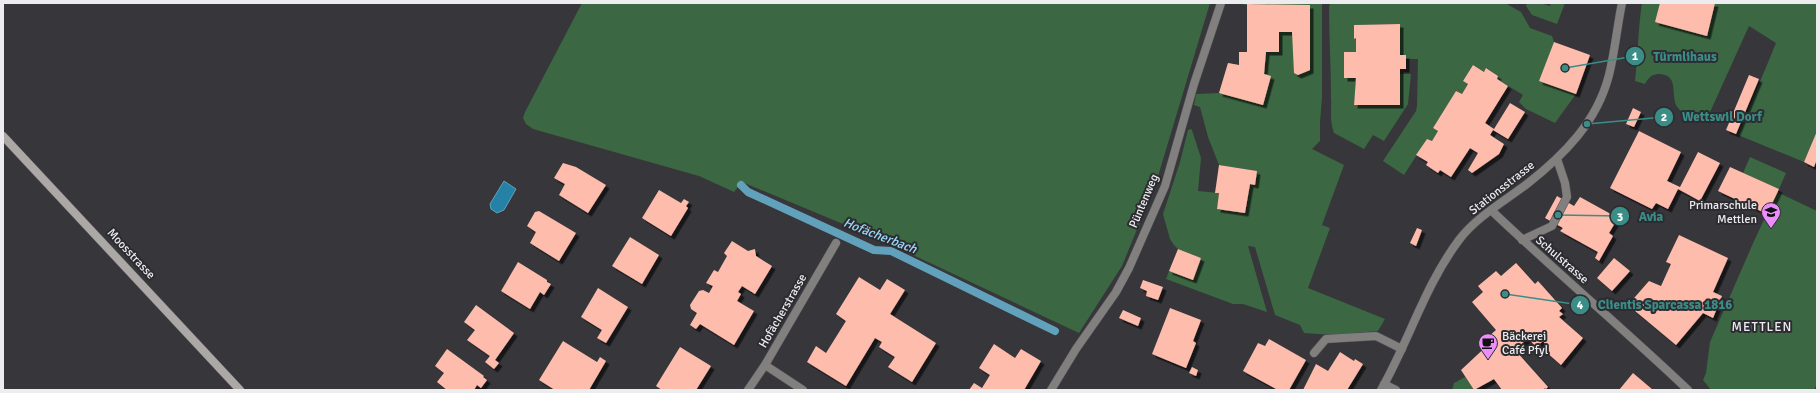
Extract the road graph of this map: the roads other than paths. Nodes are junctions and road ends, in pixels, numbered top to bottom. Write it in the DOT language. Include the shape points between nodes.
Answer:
graph roads {
  1 [pos="1221,3"];
  2 [pos="1622,3"];
  3 [pos="3,136"];
  4 [pos="1557,160"];
  5 [pos="1492,211"];
  6 [pos="1522,240"];
  7 [pos="836,243"];
  8 [pos="1402,349"];
  9 [pos="1314,353"];
  10 [pos="765,365"];
  11 [pos="1382,387"];
  12 [pos="240,390"];
  13 [pos="748,390"];
  14 [pos="803,390"];
  15 [pos="1051,390"];
  16 [pos="1396,390"];
  17 [pos="1688,390"];
  1 -- 15 [label="street, Püntenweg" via="1194,84 1165,186 1116,292"];
  2 -- 4 [label="street, Stationsstrasse" via="1610,70 1599,102 1587,124"];
  3 -- 12 [label="main road, Moosstrasse"];
  4 -- 5 [label="street, Stationsstrasse"];
  4 -- 6 [label="street" via="1568,197 1552,226"];
  5 -- 6 [label="street, Schulstrasse"];
  5 -- 8 [label="street, Stationsstrasse" via="1466,231 1454,247 1423,303"];
  6 -- 17 [label="street, Schulstrasse"];
  7 -- 10 [label="street, Hofächerstrasse"];
  8 -- 9 [label="street" via="1376,336 1326,339"];
  8 -- 11 [label="street, Stationsstrasse"];
  10 -- 13 [label="street, Hofächerstrasse"];
  10 -- 14 [label="street"];
  11 -- 16 [label="street"];
}
